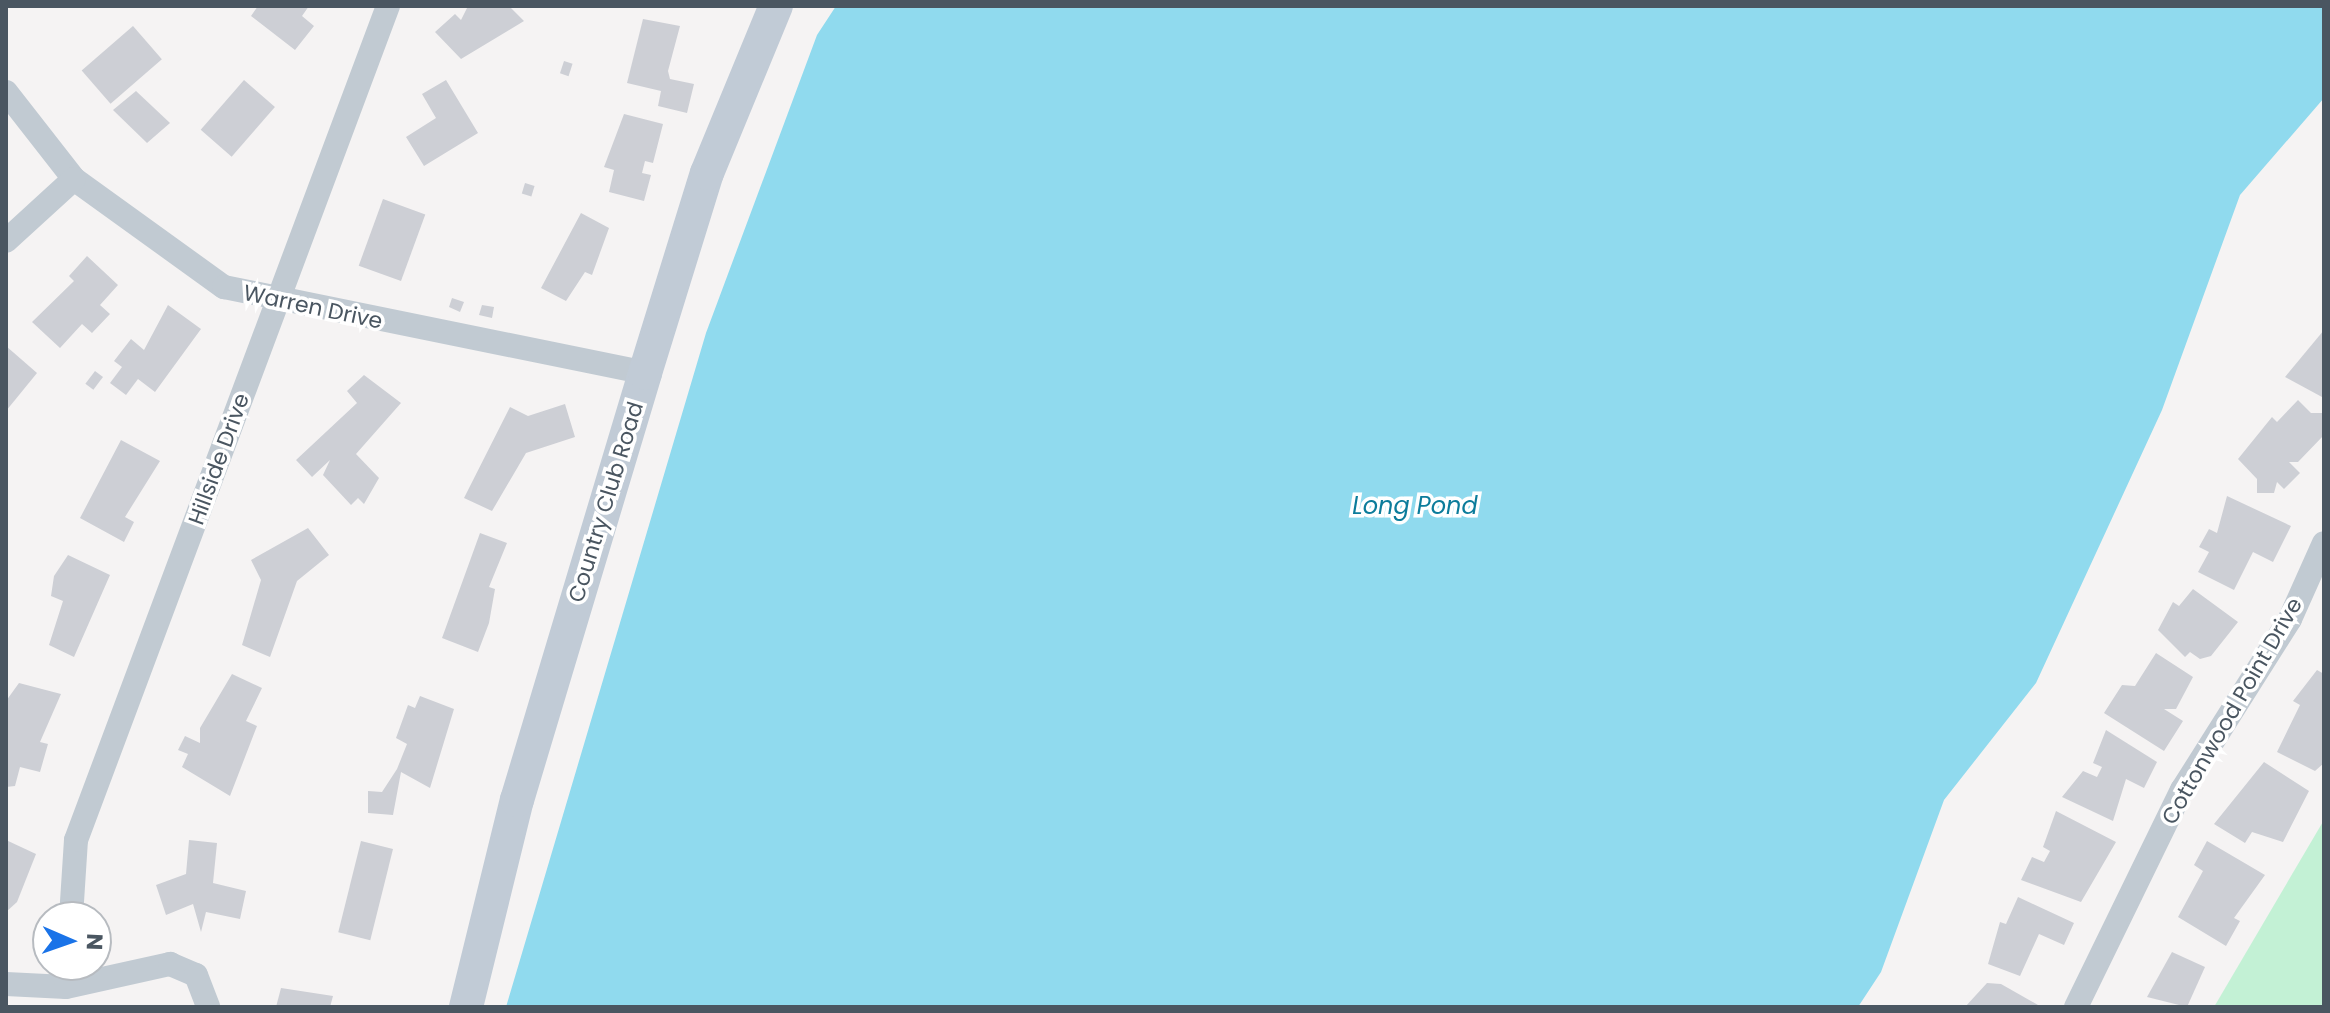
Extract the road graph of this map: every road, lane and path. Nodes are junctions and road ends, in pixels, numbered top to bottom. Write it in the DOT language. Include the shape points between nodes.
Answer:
graph roads {
  1 [pos="388,6"];
  2 [pos="776,6"];
  3 [pos="6,92"];
  4 [pos="74,179"];
  5 [pos="6,241"];
  6 [pos="274,302"];
  7 [pos="645,373"];
  8 [pos="2324,543"];
  9 [pos="72,901"];
  10 [pos="112,971"];
  11 [pos="32,981"];
  12 [pos="6,984"];
  13 [pos="208,1007"];
  14 [pos="466,1007"];
  15 [pos="2076,1007"];
  1 -- 6 [label="street, Hillside Drive"];
  2 -- 7 [label="street, Country Club Road" via="707,173"];
  3 -- 4 [label="street, Warren Drive"];
  4 -- 5 [label="street"];
  4 -- 6 [label="street, Warren Drive" via="224,287"];
  6 -- 7 [label="street, Warren Drive"];
  6 -- 9 [label="street, Hillside Drive" via="76,840"];
  7 -- 14 [label="street, Country Club Road" via="517,800"];
  8 -- 15 [label="street, Cottonwood Point Drive" via="2290,619 2182,790"];
  10 -- 13 [label="street" via="170,964 196,975"];
  11 -- 12 [label="street"];
}
